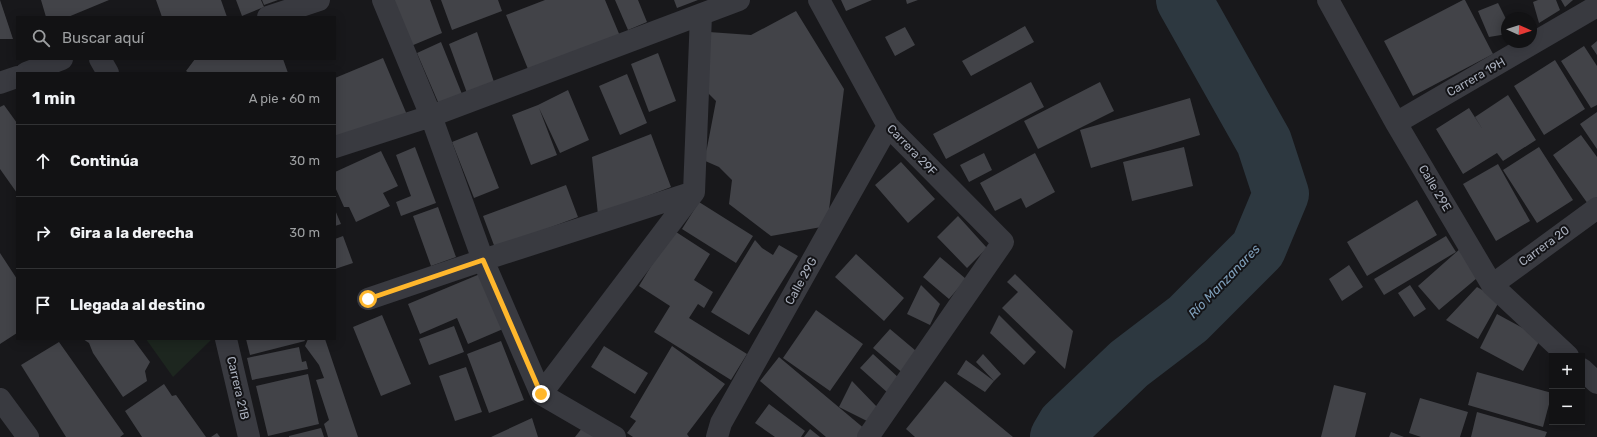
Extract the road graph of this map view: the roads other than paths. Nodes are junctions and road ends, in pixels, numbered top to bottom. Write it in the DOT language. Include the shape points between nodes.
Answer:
graph roads {
  1 [pos="319,0"];
  2 [pos="383,0"];
  3 [pos="739,0"];
  4 [pos="819,0"];
  5 [pos="1328,0"];
  6 [pos="1597,6"];
  7 [pos="701,15"];
  8 [pos="271,16"];
  9 [pos="59,60"];
  10 [pos="101,60"];
  11 [pos="29,72"];
  12 [pos="107,72"];
  13 [pos="16,77"];
  14 [pos="0,83"];
  15 [pos="431,116"];
  16 [pos="1396,123"];
  17 [pos="888,126"];
  18 [pos="336,147"];
  19 [pos="694,192"];
  20 [pos="1597,208"];
  21 [pos="483,260"];
  22 [pos="1492,284"];
  23 [pos="368,299"];
  24 [pos="226,340"];
  25 [pos="1565,353"];
  26 [pos="1585,372"];
  27 [pos="1597,383"];
  28 [pos="541,394"];
  29 [pos="0,399"];
  30 [pos="28,437"];
  31 [pos="249,437"];
  32 [pos="615,437"];
  33 [pos="717,437"];
  34 [pos="868,437"];
  1 -- 8 [label="street"];
  2 -- 15 [label="street"];
  3 -- 7 [label="street"];
  4 -- 17 [label="street, Carrera 29F"];
  5 -- 16 [label="street, Calle 29E"];
  6 -- 16 [label="street, Carrera 19H"];
  7 -- 15 [label="street"];
  7 -- 19 [label="street"];
  9 -- 11 [label="street"];
  10 -- 12 [label="street"];
  13 -- 14 [label="street"];
  15 -- 18 [label="street"];
  15 -- 21 [label="street"];
  16 -- 22 [label="street, Calle 29E"];
  17 -- 33 [label="street, Calle 29G" via="721,423"];
  17 -- 34 [label="street, Carrera 29F" via="1003,242"];
  19 -- 21 [label="street"];
  19 -- 28 [label="street"];
  20 -- 22 [label="street, Carrera 20"];
  21 -- 23 [label="street"];
  21 -- 28 [label="street"];
  22 -- 25 [label="street, Calle 29E"];
  24 -- 31 [label="street, Carrera 21B"];
  26 -- 27 [label="street"];
  28 -- 32 [label="street"];
  29 -- 30 [label="street"];
}
